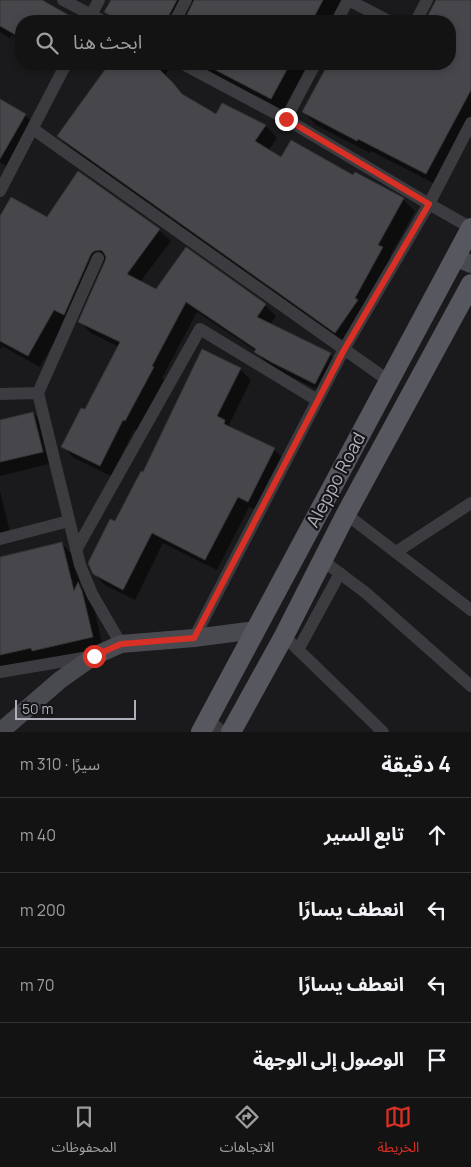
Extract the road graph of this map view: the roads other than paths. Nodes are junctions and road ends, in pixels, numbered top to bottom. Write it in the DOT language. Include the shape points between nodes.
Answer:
graph roads {
  1 [pos="63,0"];
  2 [pos="99,0"];
  3 [pos="186,0"];
  4 [pos="348,0"];
  5 [pos="427,0"];
  6 [pos="86,15"];
  7 [pos="92,15"];
  8 [pos="178,15"];
  9 [pos="340,15"];
  10 [pos="377,15"];
  11 [pos="419,15"];
  12 [pos="63,70"];
  13 [pos="194,70"];
  14 [pos="312,70"];
  15 [pos="286,119"];
  16 [pos="471,123"];
  17 [pos="32,129"];
  18 [pos="4,175"];
  19 [pos="0,191"];
  20 [pos="429,204"];
  21 [pos="471,228"];
  22 [pos="98,258"];
  23 [pos="463,261"];
  24 [pos="471,284"];
  25 [pos="344,350"];
  26 [pos="389,381"];
  27 [pos="38,393"];
  28 [pos="0,394"];
  29 [pos="317,400"];
  30 [pos="471,503"];
  31 [pos="346,514"];
  32 [pos="70,521"];
  33 [pos="0,539"];
  34 [pos="76,550"];
  35 [pos="396,552"];
  36 [pos="322,560"];
  37 [pos="340,573"];
  38 [pos="471,610"];
  39 [pos="256,630"];
  40 [pos="284,636"];
  41 [pos="194,638"];
  42 [pos="121,644"];
  43 [pos="298,650"];
  44 [pos="94,656"];
  45 [pos="0,672"];
  46 [pos="471,686"];
  47 [pos="211,728"];
  48 [pos="0,732"];
  49 [pos="231,732"];
  50 [pos="383,732"];
  1 -- 6 [label="street"];
  2 -- 7 [label="street"];
  3 -- 8 [label="street"];
  4 -- 9 [label="street"];
  4 -- 10 [label="street"];
  5 -- 11 [label="street"];
  12 -- 17 [label="street"];
  13 -- 15 [label="street"];
  14 -- 15 [label="street"];
  15 -- 20 [label="street"];
  16 -- 20 [label="street"];
  17 -- 18 [label="street"];
  17 -- 25 [label="street"];
  18 -- 19 [label="street"];
  20 -- 21 [label="street"];
  20 -- 25 [label="street"];
  21 -- 23 [label="main road, Aleppo Road"];
  22 -- 27 [label="street"];
  23 -- 26 [label="main road, Aleppo Road"];
  24 -- 31 [label="main road, Aleppo Road"];
  25 -- 26 [label="street"];
  25 -- 29 [label="street"];
  26 -- 39 [label="main road, Aleppo Road"];
  27 -- 28 [label="street"];
  27 -- 32 [label="street"];
  29 -- 34 [label="street" via="200,330"];
  29 -- 41 [label="street"];
  30 -- 35 [label="street"];
  31 -- 35 [label="street"];
  31 -- 36 [label="main road, Aleppo Road"];
  32 -- 33 [label="street"];
  32 -- 34 [label="street"];
  34 -- 42 [label="street" via="92,594"];
  35 -- 38 [label="street"];
  36 -- 37 [label="street"];
  36 -- 40 [label="main road, Aleppo Road"];
  37 -- 43 [label="street"];
  37 -- 46 [label="street"];
  39 -- 41 [label="street"];
  39 -- 47 [label="main road, Aleppo Road"];
  40 -- 43 [label="street"];
  40 -- 49 [label="main road, Aleppo Road"];
  41 -- 42 [label="street"];
  42 -- 44 [label="street"];
  43 -- 50 [label="street"];
  44 -- 45 [label="street"];
  44 -- 48 [label="street" via="60,680"];
}
